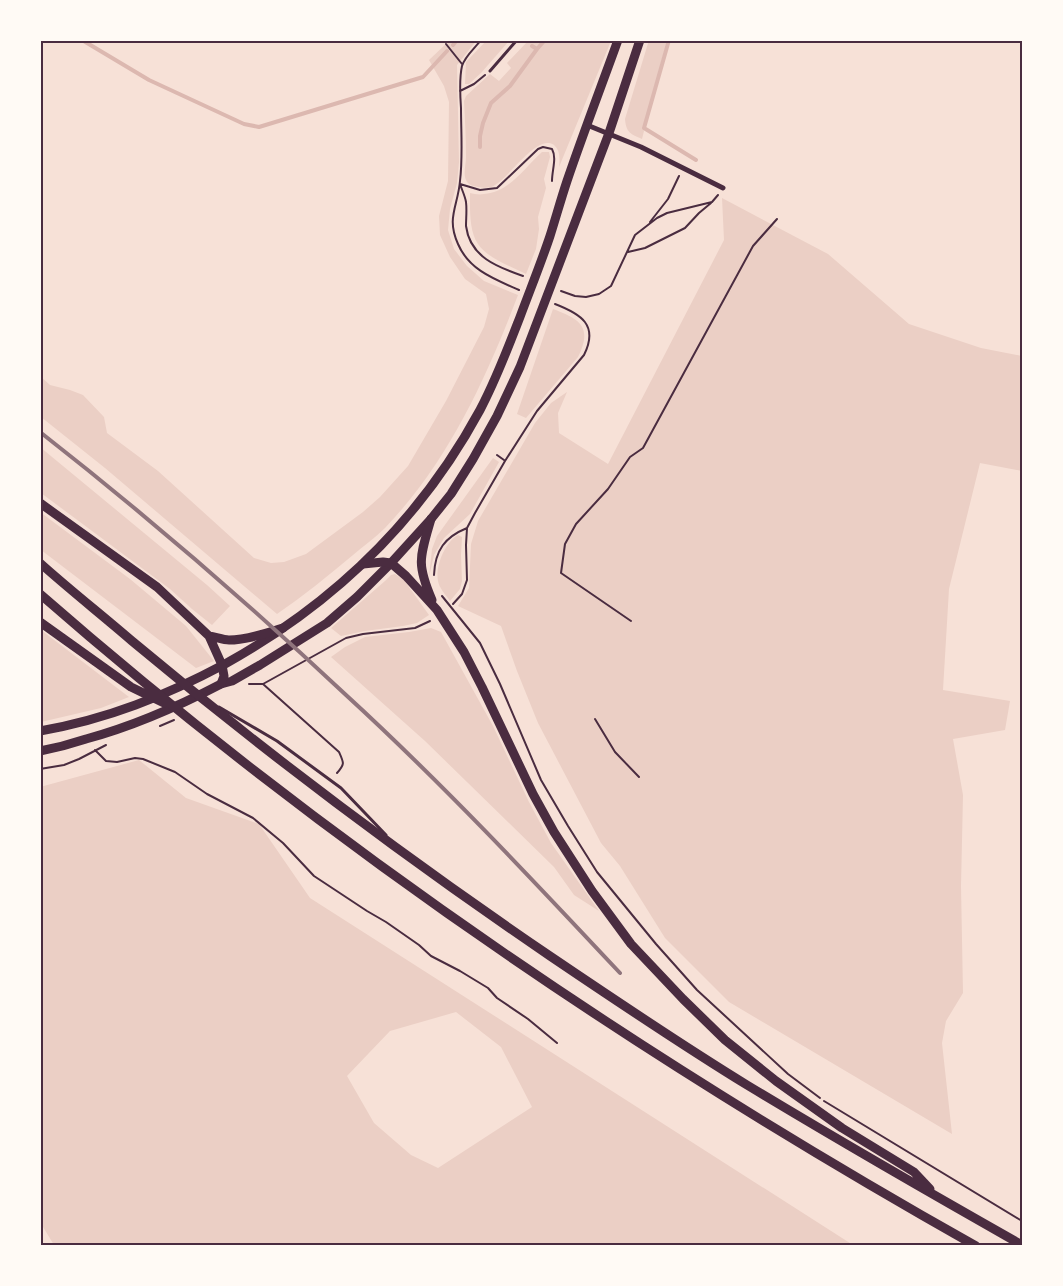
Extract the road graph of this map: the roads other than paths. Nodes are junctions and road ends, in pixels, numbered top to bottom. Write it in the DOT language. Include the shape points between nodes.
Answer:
graph roads {
  1 [pos="517,40"];
  2 [pos="618,40"];
  3 [pos="640,40"];
  4 [pos="490,71"];
  5 [pos="587,125"];
  6 [pos="609,133"];
  7 [pos="723,188"];
  8 [pos="40,503"];
  9 [pos="431,519"];
  10 [pos="40,563"];
  11 [pos="392,563"];
  12 [pos="363,564"];
  13 [pos="40,594"];
  14 [pos="435,615"];
  15 [pos="40,622"];
  16 [pos="283,628"];
  17 [pos="209,636"];
  18 [pos="222,665"];
  19 [pos="221,684"];
  20 [pos="193,692"];
  21 [pos="177,709"];
  22 [pos="40,731"];
  23 [pos="40,751"];
  24 [pos="406,856"];
  25 [pos="938,1197"];
  26 [pos="975,1245"];
  27 [pos="1023,1245"];
  1 -- 4 [label="lane"];
  2 -- 5 [label="main road"];
  3 -- 6 [label="main road"];
  5 -- 6 [label="street"];
  5 -- 12 [label="main road" via="508,348 481,408 459,447 406,519"];
  6 -- 7 [label="street"];
  6 -- 9 [label="main road" via="532,336 497,416 451,494"];
  8 -- 17 [label="main road" via="157,587"];
  9 -- 11 [label="main road"];
  9 -- 14 [label="main road" via="420,563"];
  10 -- 20 [label="main road"];
  11 -- 12 [label="main road"];
  11 -- 14 [label="main road"];
  11 -- 19 [label="main road" via="327,623"];
  12 -- 16 [label="main road"];
  13 -- 21 [label="main road"];
  14 -- 25 [label="main road" via="464,652 554,832 632,944 725,1040 842,1128 914,1172"];
  15 -- 21 [label="main road" via="130,687"];
  16 -- 17 [label="main road" via="227,640"];
  16 -- 18 [label="main road"];
  17 -- 18 [label="main road"];
  18 -- 19 [label="main road"];
  18 -- 22 [label="main road" via="127,709"];
  19 -- 23 [label="main road" via="142,722"];
  20 -- 24 [label="main road"];
  20 -- 24 [label="lane" via="277,741 341,788"];
  21 -- 26 [label="main road" via="306,810 518,963 696,1080"];
  24 -- 25 [label="main road" via="704,1058"];
  25 -- 27 [label="main road"];
}
